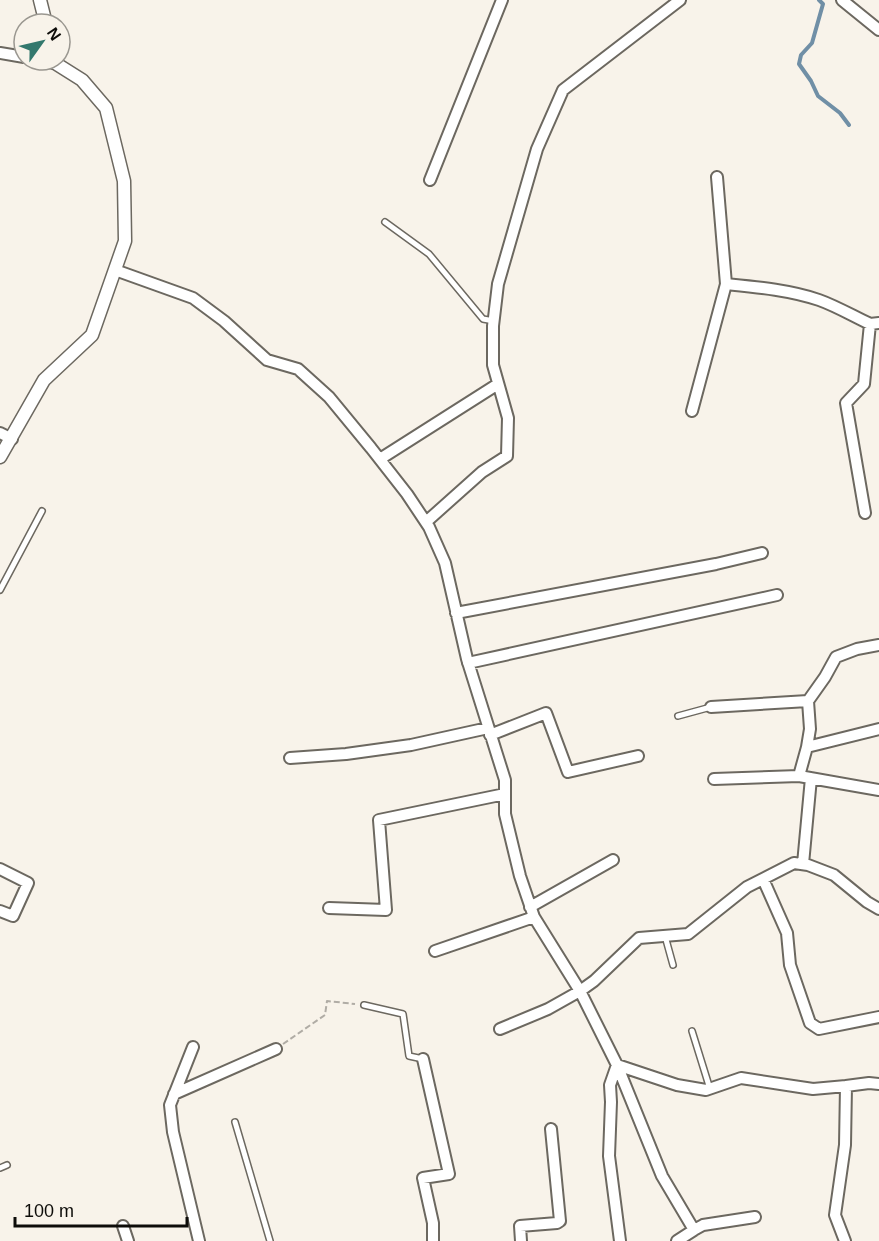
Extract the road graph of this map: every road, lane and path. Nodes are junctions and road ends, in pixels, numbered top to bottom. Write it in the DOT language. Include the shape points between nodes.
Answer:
graph roads {
  1 [pos="502,0"];
  2 [pos="680,0"];
  3 [pos="842,0"];
  4 [pos="879,30"];
  5 [pos="70,72"];
  6 [pos="717,177"];
  7 [pos="430,180"];
  8 [pos="385,222"];
  9 [pos="115,270"];
  10 [pos="726,284"];
  11 [pos="494,321"];
  12 [pos="875,323"];
  13 [pos="498,384"];
  14 [pos="692,411"];
  15 [pos="0,433"];
  16 [pos="12,439"];
  17 [pos="0,457"];
  18 [pos="380,459"];
  19 [pos="42,511"];
  20 [pos="865,513"];
  21 [pos="426,522"];
  22 [pos="762,553"];
  23 [pos="0,590"];
  24 [pos="777,596"];
  25 [pos="456,613"];
  26 [pos="879,645"];
  27 [pos="468,663"];
  28 [pos="808,701"];
  29 [pos="711,706"];
  30 [pos="678,716"];
  31 [pos="879,729"];
  32 [pos="489,732"];
  33 [pos="807,747"];
  34 [pos="638,756"];
  35 [pos="290,758"];
  36 [pos="799,776"];
  37 [pos="811,778"];
  38 [pos="714,779"];
  39 [pos="879,790"];
  40 [pos="505,794"];
  41 [pos="613,860"];
  42 [pos="803,864"];
  43 [pos="0,869"];
  44 [pos="763,879"];
  45 [pos="329,908"];
  46 [pos="879,909"];
  47 [pos="0,911"];
  48 [pos="532,912"];
  49 [pos="665,936"];
  50 [pos="435,951"];
  51 [pos="673,965"];
  52 [pos="580,991"];
  53 [pos="364,1005"];
  54 [pos="879,1017"];
  55 [pos="500,1029"];
  56 [pos="692,1031"];
  57 [pos="193,1047"];
  58 [pos="276,1049"];
  59 [pos="423,1059"];
  60 [pos="617,1065"];
  61 [pos="879,1084"];
  62 [pos="846,1086"];
  63 [pos="710,1089"];
  64 [pos="174,1094"];
  65 [pos="235,1122"];
  66 [pos="551,1129"];
  67 [pos="7,1165"];
  68 [pos="0,1168"];
  69 [pos="755,1217"];
  70 [pos="123,1226"];
  71 [pos="694,1230"];
  72 [pos="128,1241"];
  73 [pos="199,1241"];
  74 [pos="270,1241"];
  75 [pos="433,1241"];
  76 [pos="520,1241"];
  77 [pos="620,1241"];
  78 [pos="677,1241"];
  79 [pos="845,1241"];
  1 -- 7 [label="street"];
  2 -- 11 [label="street" via="563,90 537,149 498,284"];
  3 -- 4 [label="street"];
  5 -- 9 [label="street" via="82,80 106,108 124,181 125,241"];
  6 -- 10 [label="street"];
  8 -- 11 [label="lane" via="429,254 483,319"];
  9 -- 16 [label="street" via="92,335 44,380"];
  9 -- 18 [label="street" via="193,298 267,360 298,369 329,397"];
  10 -- 12 [label="street" via="819,300"];
  10 -- 14 [label="street"];
  11 -- 13 [label="street" via="493,365"];
  12 -- 20 [label="street" via="864,384 846,403"];
  13 -- 18 [label="street"];
  13 -- 21 [label="street" via="508,418 507,456 463,487"];
  15 -- 16 [label="street"];
  16 -- 17 [label="street"];
  18 -- 21 [label="street"];
  19 -- 23 [label="lane"];
  21 -- 25 [label="street" via="445,563"];
  22 -- 25 [label="street"];
  24 -- 27 [label="street"];
  25 -- 27 [label="street"];
  26 -- 28 [label="street" via="836,657"];
  27 -- 32 [label="street"];
  28 -- 29 [label="street"];
  28 -- 33 [label="street"];
  29 -- 30 [label="lane"];
  31 -- 33 [label="street"];
  32 -- 34 [label="street" via="546,713 568,772"];
  32 -- 35 [label="street" via="346,754"];
  32 -- 40 [label="street" via="505,780"];
  33 -- 36 [label="street"];
  36 -- 37 [label="street"];
  36 -- 38 [label="street"];
  37 -- 39 [label="street"];
  37 -- 42 [label="street"];
  40 -- 45 [label="street" via="379,820 386,910"];
  40 -- 48 [label="street" via="505,814"];
  41 -- 48 [label="street"];
  42 -- 44 [label="street" via="794,863"];
  42 -- 46 [label="street" via="834,875"];
  43 -- 47 [label="street" via="28,883 13,916"];
  44 -- 49 [label="street" via="747,887 688,934"];
  44 -- 54 [label="street" via="787,933 790,965 810,1023 819,1029"];
  48 -- 50 [label="street"];
  48 -- 52 [label="street"];
  49 -- 51 [label="lane"];
  49 -- 52 [label="street" via="639,938"];
  52 -- 55 [label="street"];
  52 -- 60 [label="street"];
  53 -- 58 [label="path" via="327,1001 325,1015"];
  53 -- 59 [label="lane" via="403,1014 409,1056"];
  56 -- 63 [label="lane"];
  57 -- 64 [label="street"];
  58 -- 64 [label="street"];
  59 -- 75 [label="street" via="449,1174 423,1179"];
  60 -- 63 [label="street" via="677,1085"];
  60 -- 71 [label="street" via="662,1176"];
  60 -- 77 [label="street" via="610,1085 609,1156"];
  61 -- 62 [label="street"];
  62 -- 63 [label="street" via="813,1089 741,1078"];
  62 -- 79 [label="street" via="844,1145 835,1215"];
  64 -- 73 [label="street" via="170,1105 173,1132"];
  65 -- 74 [label="lane"];
  66 -- 76 [label="street" via="560,1221 520,1226"];
  67 -- 68 [label="lane"];
  69 -- 71 [label="street"];
  70 -- 72 [label="street"];
  71 -- 78 [label="street"];
}
